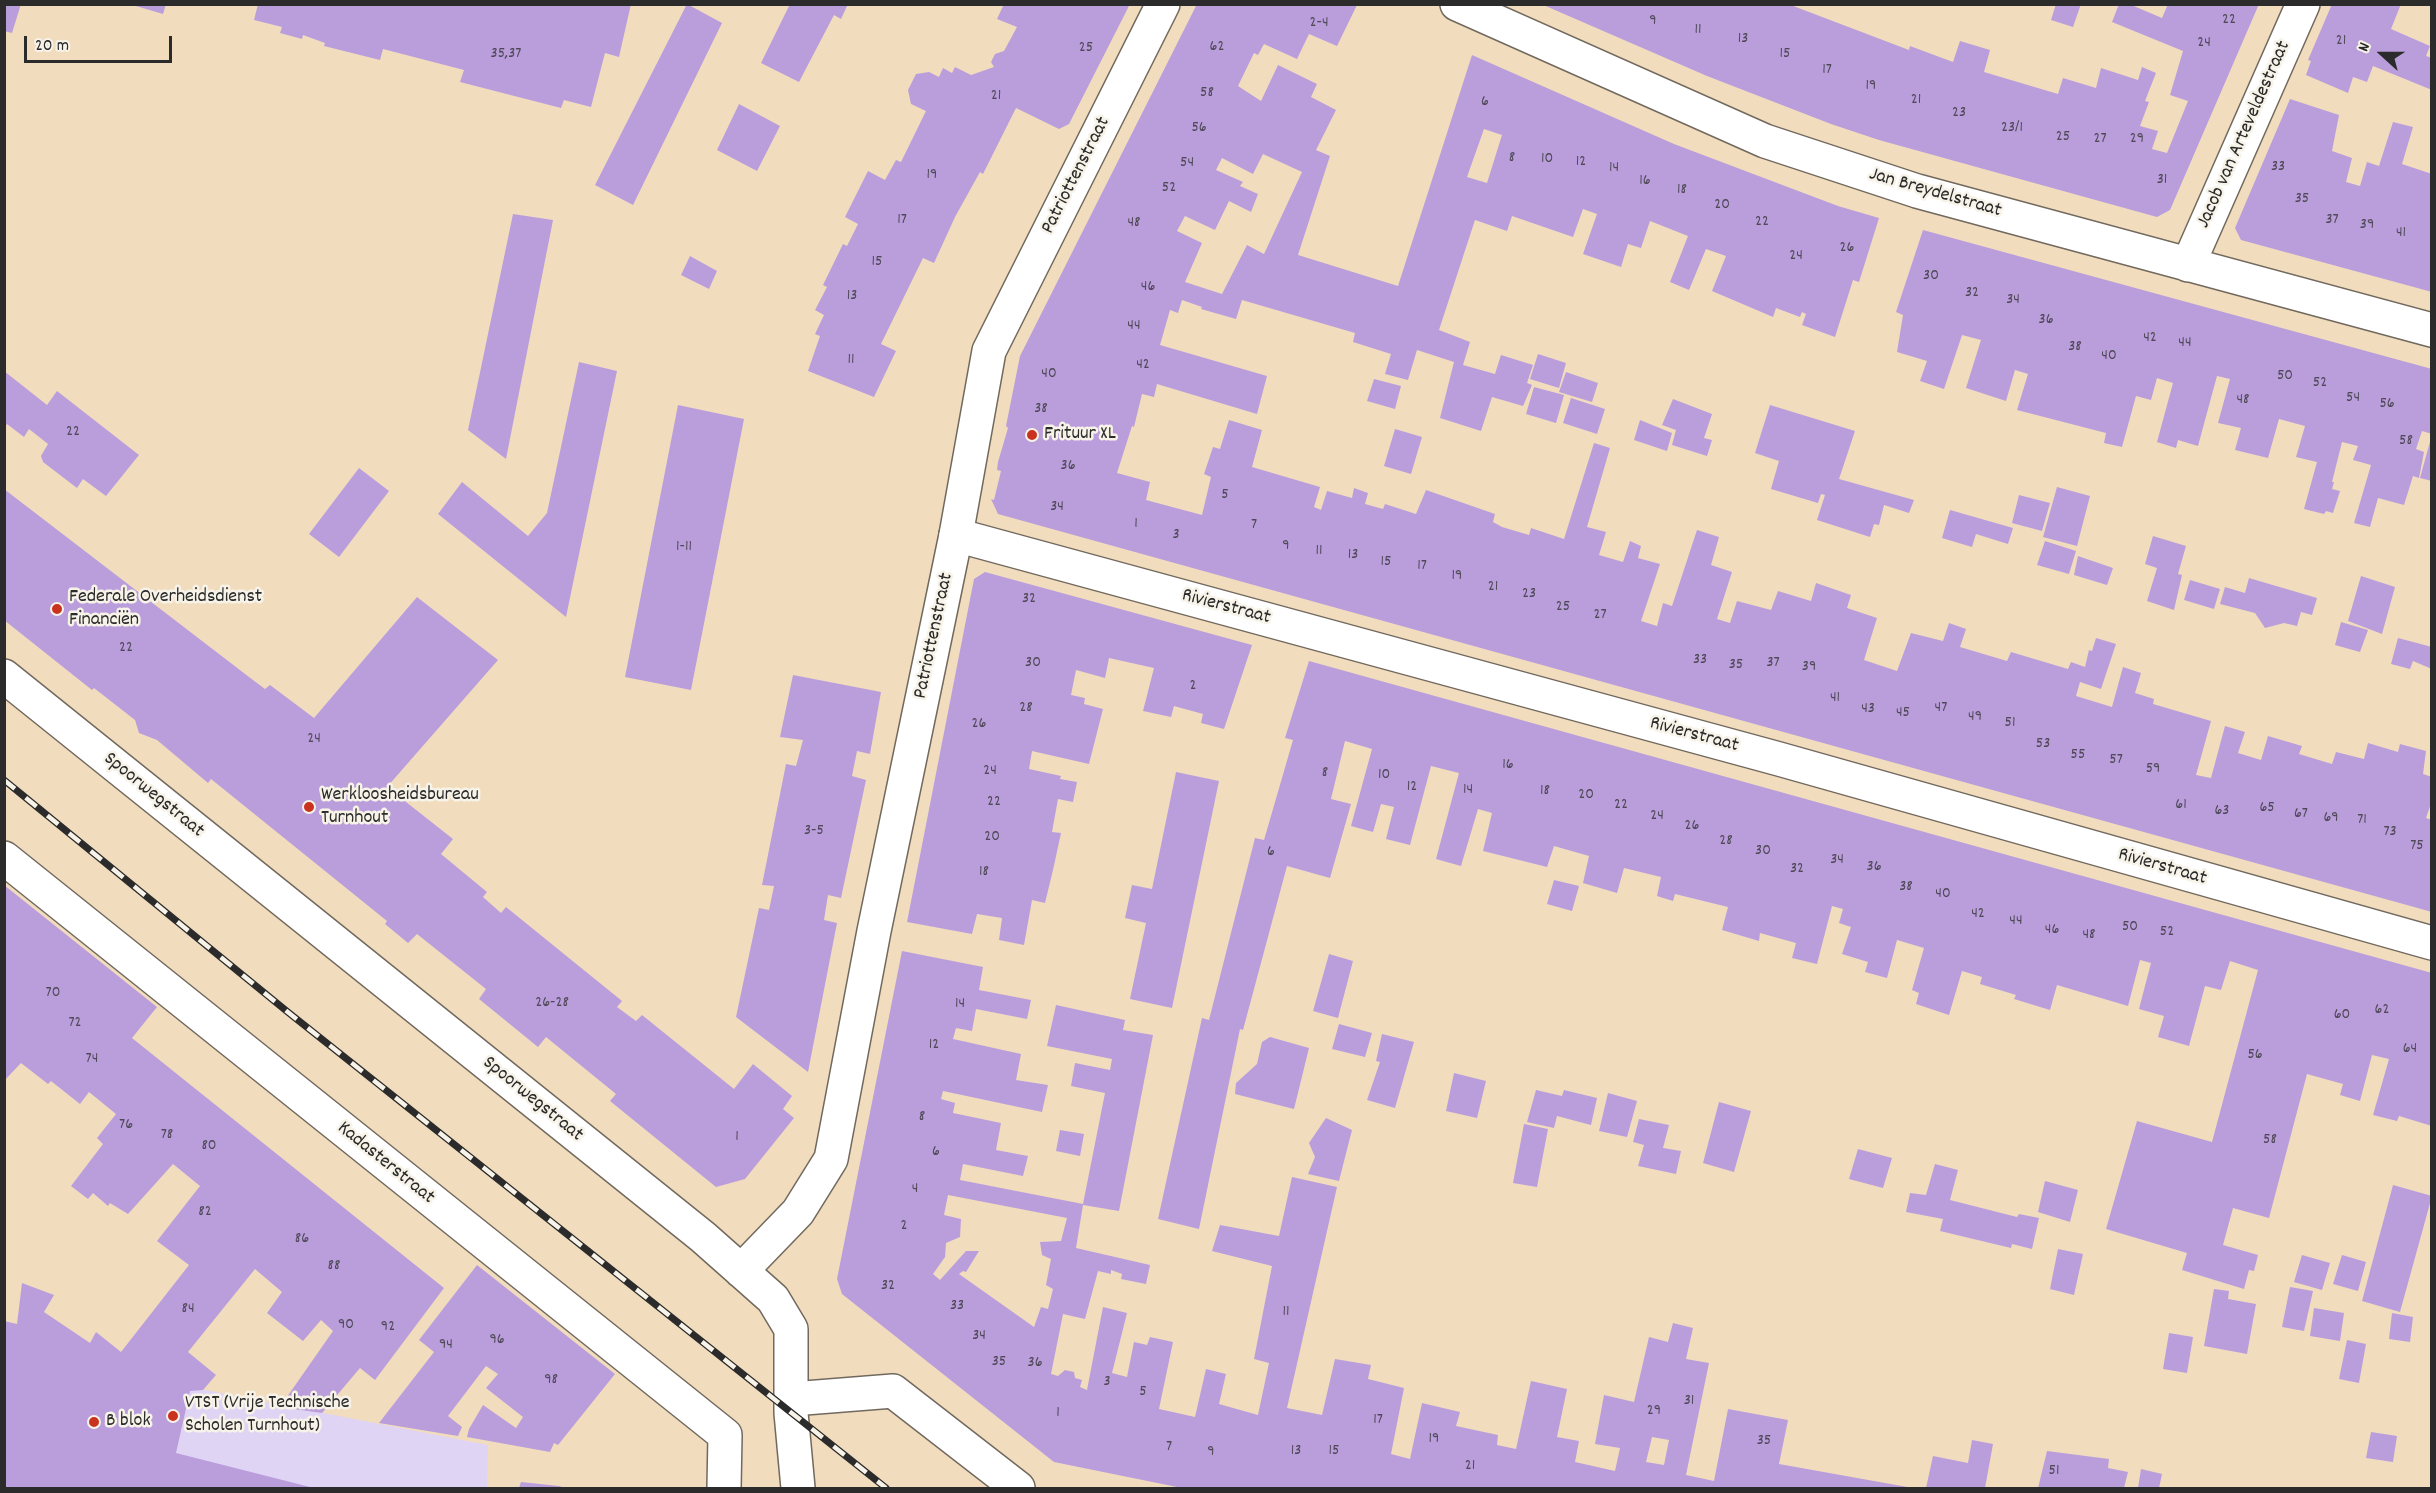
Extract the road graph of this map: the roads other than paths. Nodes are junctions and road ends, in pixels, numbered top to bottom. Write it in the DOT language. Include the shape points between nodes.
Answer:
graph roads {
  1 [pos="1163,4"];
  2 [pos="1457,4"];
  3 [pos="2303,4"];
  4 [pos="2188,265"];
  5 [pos="2432,330"];
  6 [pos="956,534"];
  7 [pos="4,676"];
  8 [pos="4,858"];
  9 [pos="2432,943"];
  10 [pos="741,1271"];
  11 [pos="792,1399"];
  12 [pos="724,1488"];
  13 [pos="798,1488"];
  14 [pos="1018,1488"];
  1 -- 6 [label="street, Patriottenstraat" via="988,351"];
  2 -- 4 [label="street, Jan Breydelstraat" via="1765,141 1917,191"];
  3 -- 4 [label="street, Jacob van Arteveldestraat"];
  4 -- 5 [label="street, Jan Breydelstraat"];
  6 -- 9 [label="street, Rivierstraat"];
  6 -- 10 [label="street, Patriottenstraat" via="831,1159 798,1212"];
  7 -- 10 [label="street, Spoorwegstraat"];
  8 -- 12 [label="street, Kadasterstraat" via="725,1435"];
  10 -- 11 [label="street, Spoorwegstraat" via="773,1299 791,1329"];
  11 -- 13 [label="street, Spoorwegstraat"];
  11 -- 14 [label="street" via="892,1391"];
}
